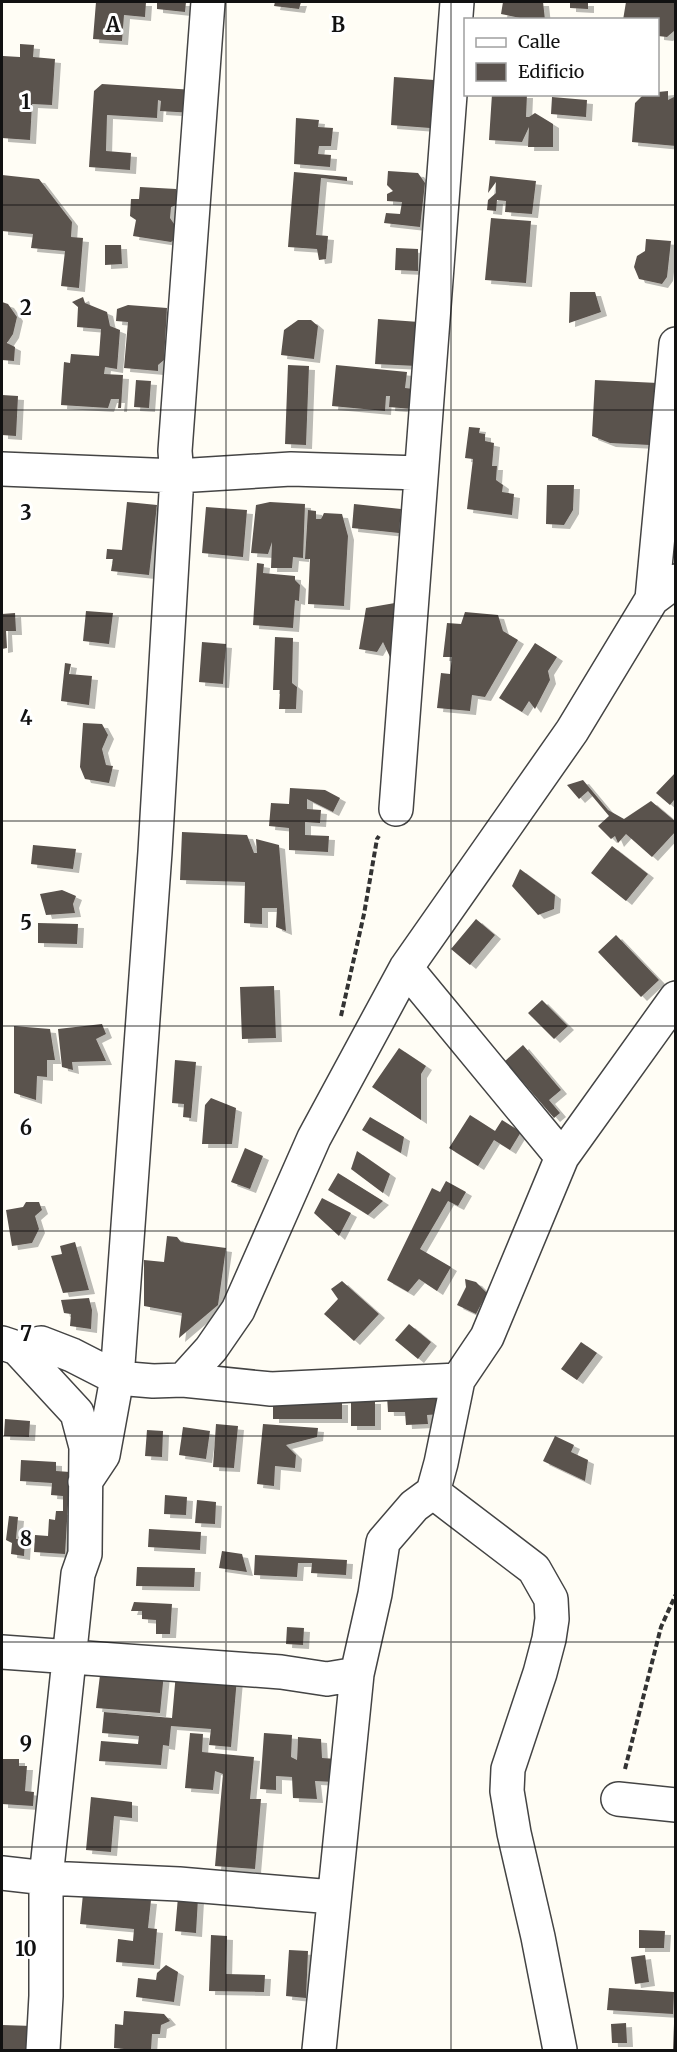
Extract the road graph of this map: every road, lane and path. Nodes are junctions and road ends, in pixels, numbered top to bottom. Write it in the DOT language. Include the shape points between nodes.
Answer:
graph roads {
  1 [pos="208,2"];
  2 [pos="457,2"];
  3 [pos="675,344"];
  4 [pos="2,469"];
  5 [pos="420,473"];
  6 [pos="177,476"];
  7 [pos="664,590"];
  8 [pos="396,808"];
  9 [pos="406,968"];
  10 [pos="675,998"];
  11 [pos="340,1017"];
  12 [pos="562,1157"];
  13 [pos="9,1346"];
  14 [pos="117,1378"];
  15 [pos="183,1380"];
  16 [pos="458,1380"];
  17 [pos="86,1482"];
  18 [pos="433,1492"];
  19 [pos="675,1594"];
  20 [pos="2,1652"];
  21 [pos="69,1658"];
  22 [pos="357,1674"];
  23 [pos="618,1799"];
  24 [pos="675,1805"];
  25 [pos="2,1873"];
  26 [pos="46,1878"];
  27 [pos="333,1897"];
  28 [pos="43,2050"];
  29 [pos="319,2050"];
  30 [pos="560,2050"];
  1 -- 6 [label="street" via="175,451"];
  2 -- 5 [label="street"];
  3 -- 7 [label="street"];
  4 -- 6 [label="street"];
  5 -- 6 [label="street" via="291,469"];
  5 -- 8 [label="street"];
  6 -- 14 [label="street" via="155,852"];
  7 -- 9 [label="street" via="573,731"];
  8 -- 11 [label="path" via="390,826 377,838"];
  9 -- 12 [label="street"];
  9 -- 15 [label="street" via="314,1138 238,1310"];
  10 -- 12 [label="street"];
  12 -- 16 [label="street" via="487,1337"];
  13 -- 14 [label="street" via="41,1343"];
  13 -- 17 [label="street" via="77,1413 86,1447"];
  14 -- 15 [label="street"];
  14 -- 17 [label="street" via="103,1455"];
  15 -- 16 [label="street" via="271,1389"];
  16 -- 18 [label="street"];
  17 -- 21 [label="street" via="85,1554 78,1574"];
  18 -- 22 [label="street" via="414,1506 383,1542"];
  18 -- 30 [label="street" via="534,1569 551,1599 549,1639 508,1769 507,1791"];
  19 -- 23 [label="path" via="661,1627"];
  20 -- 21 [label="street"];
  21 -- 22 [label="street" via="281,1672 327,1679"];
  21 -- 26 [label="street"];
  22 -- 27 [label="street"];
  23 -- 24 [label="street"];
  25 -- 26 [label="street"];
  26 -- 27 [label="street"];
  26 -- 28 [label="street"];
  27 -- 29 [label="street"];
}
